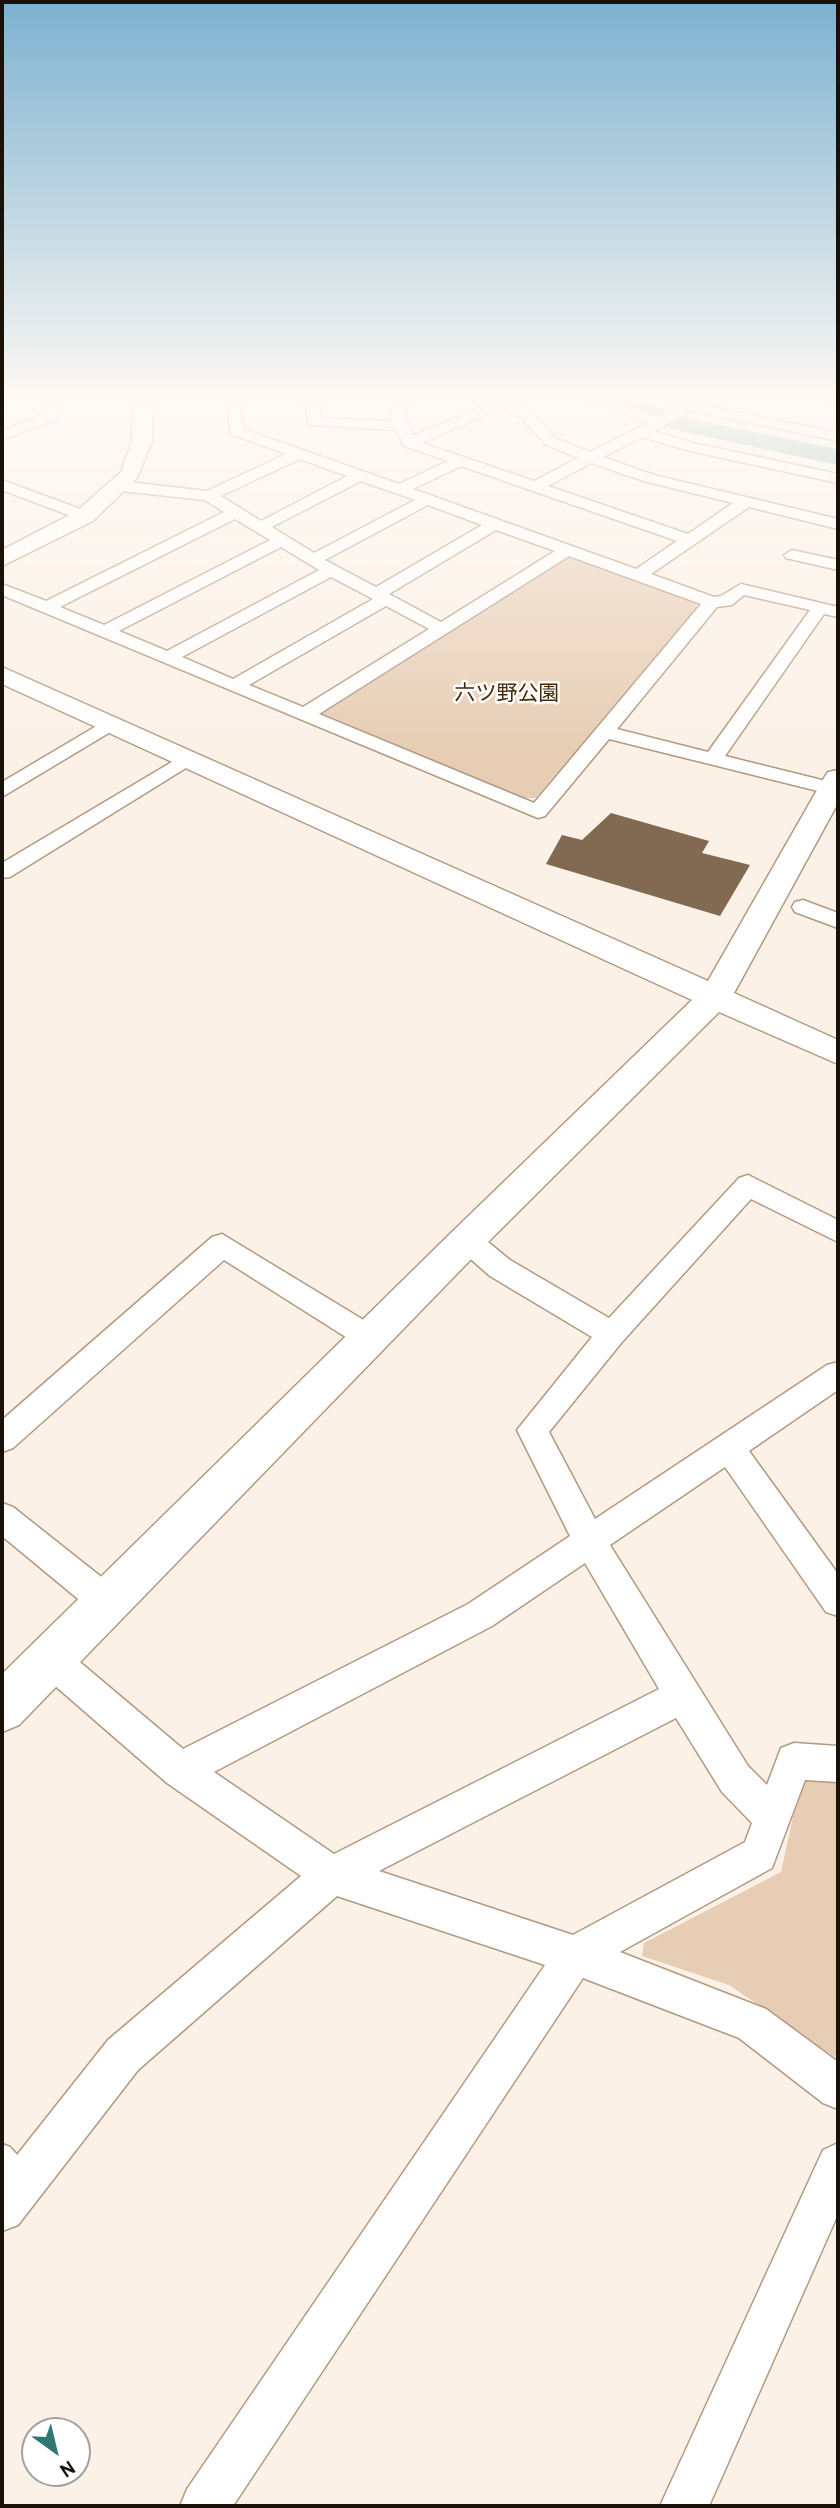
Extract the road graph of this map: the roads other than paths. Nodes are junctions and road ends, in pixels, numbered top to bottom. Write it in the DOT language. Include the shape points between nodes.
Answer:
graph roads {
  1 [pos="81,518"];
  2 [pos="224,518"];
  3 [pos="246,518"];
  4 [pos="278,518"];
  5 [pos="393,518"];
  6 [pos="482,518"];
  7 [pos="627,518"];
  8 [pos="722,518"];
  9 [pos="811,518"];
  10 [pos="496,523"];
  11 [pos="838,524"];
  12 [pos="261,527"];
  13 [pos="282,540"];
  14 [pos="689,540"];
  15 [pos="569,549"];
  16 [pos="792,555"];
  17 [pos="2,559"];
  18 [pos="314,559"];
  19 [pos="838,565"];
  20 [pos="331,569"];
  21 [pos="639,575"];
  22 [pos="2,589"];
  23 [pos="380,596"];
  24 [pos="712,602"];
  25 [pos="46,608"];
  26 [pos="829,610"];
  27 [pos="442,629"];
  28 [pos="104,632"];
  29 [pos="167,658"];
  30 [pos="2,675"];
  31 [pos="234,686"];
  32 [pos="304,715"];
  33 [pos="110,724"];
  34 [pos="604,732"];
  35 [pos="714,758"];
  36 [pos="187,759"];
  37 [pos="836,786"];
  38 [pos="2,791"];
  39 [pos="2,872"];
  40 [pos="803,906"];
  41 [pos="838,921"];
  42 [pos="716,996"];
  43 [pos="838,1053"];
  44 [pos="838,1232"];
  45 [pos="467,1240"];
  46 [pos="612,1334"];
  47 [pos="370,1338"];
  48 [pos="838,1374"];
  49 [pos="2,1439"];
  50 [pos="728,1447"];
  51 [pos="2,1517"];
  52 [pos="590,1541"];
  53 [pos="838,1601"];
  54 [pos="107,1602"];
  55 [pos="50,1659"];
  56 [pos="682,1696"];
  57 [pos="2,1708"];
  58 [pos="838,1764"];
  59 [pos="180,1770"];
  60 [pos="771,1816"];
  61 [pos="332,1875"];
  62 [pos="575,1955"];
  63 [pos="838,2088"];
  64 [pos="838,2165"];
  65 [pos="9,2181"];
  66 [pos="204,2506"];
  67 [pos="684,2506"];
  1 -- 17 [label="street"];
  2 -- 25 [label="street"];
  3 -- 12 [label="street"];
  4 -- 12 [label="street"];
  5 -- 18 [label="street"];
  6 -- 10 [label="street"];
  7 -- 14 [label="street"];
  8 -- 14 [label="street"];
  9 -- 11 [label="street"];
  10 -- 15 [label="street"];
  10 -- 23 [label="street"];
  12 -- 13 [label="street"];
  13 -- 18 [label="street"];
  13 -- 28 [label="street"];
  14 -- 21 [label="street"];
  15 -- 21 [label="street"];
  15 -- 27 [label="street"];
  16 -- 19 [label="street"];
  18 -- 20 [label="street"];
  20 -- 23 [label="street"];
  20 -- 29 [label="street"];
  21 -- 24 [label="street"];
  22 -- 25 [label="street"];
  23 -- 27 [label="street"];
  23 -- 31 [label="street"];
  24 -- 26 [label="street" via="726,601 741,589"];
  24 -- 34 [label="street"];
  25 -- 28 [label="street"];
  26 -- 35 [label="street"];
  27 -- 32 [label="street"];
  28 -- 29 [label="street"];
  29 -- 31 [label="street"];
  30 -- 33 [label="street"];
  31 -- 32 [label="street"];
  32 -- 34 [label="street" via="538,812"];
  33 -- 36 [label="street"];
  33 -- 38 [label="street"];
  34 -- 35 [label="street"];
  35 -- 37 [label="street"];
  36 -- 39 [label="street"];
  36 -- 42 [label="street"];
  37 -- 42 [label="street"];
  40 -- 41 [label="street"];
  42 -- 43 [label="street"];
  42 -- 45 [label="street"];
  44 -- 46 [label="street" via="748,1185"];
  45 -- 46 [label="street" via="500,1268"];
  45 -- 47 [label="street"];
  46 -- 52 [label="street" via="532,1430"];
  47 -- 49 [label="street" via="222,1245"];
  47 -- 54 [label="street"];
  48 -- 50 [label="street"];
  50 -- 52 [label="street"];
  50 -- 53 [label="street"];
  51 -- 54 [label="street"];
  52 -- 56 [label="street"];
  52 -- 59 [label="street" via="480,1615"];
  54 -- 55 [label="street"];
  55 -- 57 [label="street"];
  55 -- 59 [label="street"];
  56 -- 60 [label="street" via="735,1779"];
  56 -- 61 [label="street"];
  58 -- 60 [label="street" via="794,1762"];
  59 -- 61 [label="street"];
  60 -- 62 [label="street" via="759,1855"];
  61 -- 62 [label="street"];
  61 -- 65 [label="street" via="123,2056"];
  62 -- 63 [label="street" via="752,2024"];
  62 -- 66 [label="street"];
  64 -- 67 [label="street"];
}
